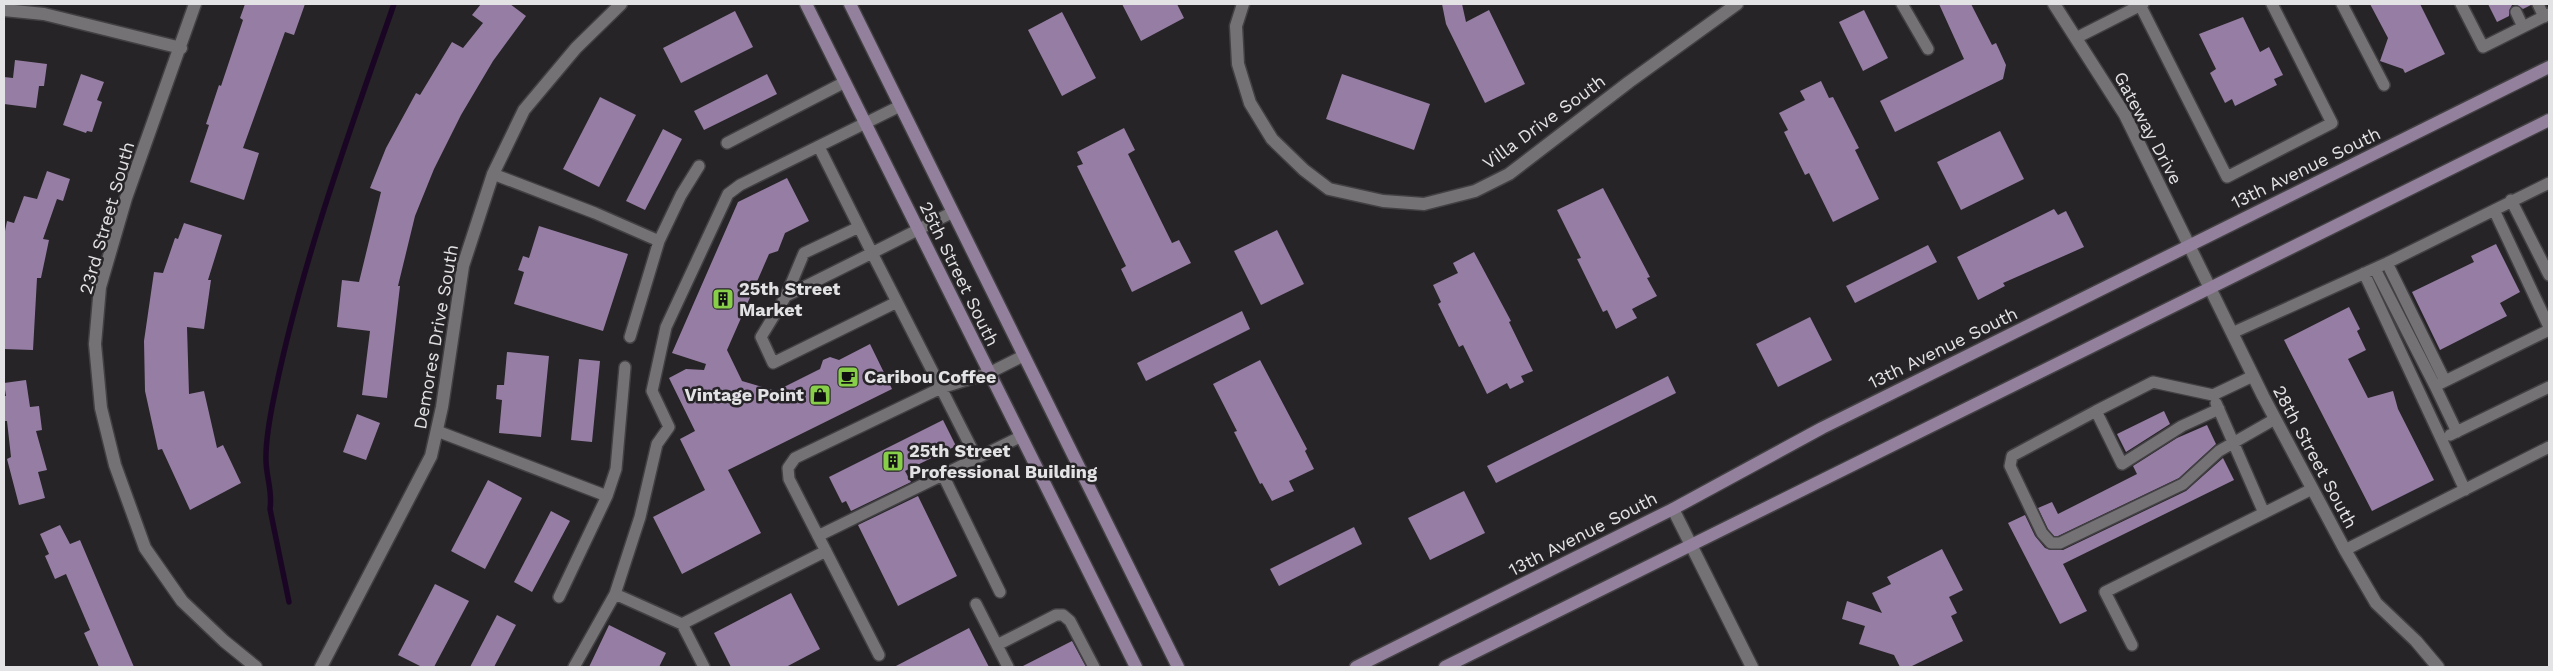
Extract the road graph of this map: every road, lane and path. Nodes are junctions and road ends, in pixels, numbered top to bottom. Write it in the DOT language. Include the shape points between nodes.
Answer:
graph roads {
  1 [pos="196,4"];
  2 [pos="621,4"];
  3 [pos="806,4"];
  4 [pos="850,4"];
  5 [pos="1243,4"];
  6 [pos="1737,4"];
  7 [pos="1902,4"];
  8 [pos="2054,4"];
  9 [pos="2142,4"];
  10 [pos="2272,4"];
  11 [pos="2342,4"];
  12 [pos="2461,4"];
  13 [pos="2538,4"];
  14 [pos="4,10"];
  15 [pos="2516,12"];
  16 [pos="2547,16"];
  17 [pos="2523,27"];
  18 [pos="2076,38"];
  19 [pos="181,48"];
  20 [pos="1928,50"];
  21 [pos="2549,67"];
  22 [pos="845,82"];
  23 [pos="2384,85"];
  24 [pos="900,106"];
  25 [pos="2549,120"];
  26 [pos="866,123"];
  27 [pos="727,143"];
  28 [pos="819,147"];
  29 [pos="699,166"];
  30 [pos="493,174"];
  31 [pos="2549,183"];
  32 [pos="2511,200"];
  33 [pos="2494,210"];
  34 [pos="953,212"];
  35 [pos="859,227"];
  36 [pos="918,230"];
  37 [pos="659,242"];
  38 [pos="2189,246"];
  39 [pos="872,253"];
  40 [pos="2387,263"];
  41 [pos="2370,271"];
  42 [pos="2549,275"];
  43 [pos="2209,287"];
  44 [pos="786,296"];
  45 [pos="897,302"];
  46 [pos="2549,328"];
  47 [pos="2232,333"];
  48 [pos="630,337"];
  49 [pos="1023,356"];
  50 [pos="625,367"];
  51 [pos="989,373"];
  52 [pos="2253,376"];
  53 [pos="2440,384"];
  54 [pos="2549,386"];
  55 [pos="940,388"];
  56 [pos="2213,395"];
  57 [pos="2219,409"];
  58 [pos="2096,411"];
  59 [pos="2275,419"];
  60 [pos="437,431"];
  61 [pos="2456,432"];
  62 [pos="1020,436"];
  63 [pos="2441,439"];
  64 [pos="2234,442"];
  65 [pos="2549,448"];
  66 [pos="976,457"];
  67 [pos="942,473"];
  68 [pos="2312,489"];
  69 [pos="2465,490"];
  70 [pos="607,496"];
  71 [pos="1673,509"];
  72 [pos="2264,513"];
  73 [pos="818,536"];
  74 [pos="1691,545"];
  75 [pos="2345,550"];
  76 [pos="826,551"];
  77 [pos="1000,592"];
  78 [pos="615,594"];
  79 [pos="559,597"];
  80 [pos="976,604"];
  81 [pos="682,624"];
  82 [pos="996,645"];
  83 [pos="2132,645"];
  84 [pos="879,655"];
  85 [pos="256,667"];
  86 [pos="321,667"];
  87 [pos="574,667"];
  88 [pos="704,667"];
  89 [pos="1008,667"];
  90 [pos="1094,667"];
  91 [pos="1136,667"];
  92 [pos="1178,667"];
  93 [pos="1356,667"];
  94 [pos="1445,667"];
  95 [pos="1752,667"];
  96 [pos="2438,667"];
  1 -- 19 [label="street, 23rd Street South"];
  2 -- 30 [label="street, Demores Drive South" via="576,48 524,110"];
  3 -- 22 [label="main road, 25th Street South"];
  4 -- 24 [label="main road, 25th Street South"];
  5 -- 6 [label="street, Villa Drive South" via="1236,26 1238,64 1250,103 1272,139 1329,189 1383,201 1424,204 1475,191 1509,174"];
  7 -- 20 [label="lane"];
  8 -- 18 [label="street, Gateway Drive"];
  9 -- 10 [label="lane" via="2227,177 2332,122"];
  9 -- 18 [label="lane"];
  11 -- 23 [label="lane"];
  12 -- 17 [label="lane" via="2483,48"];
  13 -- 16 [label="lane"];
  14 -- 19 [label="street" via="44,14"];
  15 -- 17 [label="lane"];
  16 -- 17 [label="lane"];
  18 -- 38 [label="street, Gateway Drive" via="2125,115"];
  19 -- 85 [label="street, 23rd Street South" via="126,198 100,287 95,344 101,408 115,465 145,548 182,601"];
  21 -- 38 [label="main road, 13th Avenue South"];
  22 -- 26 [label="main road, 25th Street South"];
  22 -- 27 [label="lane"];
  24 -- 26 [label="lane"];
  24 -- 34 [label="main road, 25th Street South"];
  25 -- 43 [label="main road"];
  26 -- 28 [label="lane"];
  26 -- 36 [label="main road, 25th Street South"];
  28 -- 35 [label="lane"];
  28 -- 78 [label="lane" via="728,194 666,327 652,391 669,427 657,444 640,517"];
  29 -- 37 [label="lane"];
  30 -- 37 [label="lane" via="595,213"];
  30 -- 60 [label="street, Demores Drive South" via="463,266"];
  31 -- 32 [label="lane"];
  32 -- 33 [label="lane"];
  32 -- 42 [label="lane"];
  33 -- 40 [label="lane"];
  33 -- 46 [label="lane"];
  34 -- 36 [label="lane"];
  34 -- 49 [label="main road, 25th Street South"];
  35 -- 39 [label="lane"];
  35 -- 44 [label="lane" via="804,254"];
  36 -- 39 [label="lane"];
  36 -- 51 [label="main road, 25th Street South"];
  37 -- 48 [label="lane"];
  38 -- 43 [label="street, 28th Street South"];
  38 -- 71 [label="main road, 13th Avenue South" via="1822,428"];
  39 -- 44 [label="lane"];
  39 -- 45 [label="lane"];
  40 -- 41 [label="lane"];
  40 -- 53 [label="lane"];
  41 -- 47 [label="lane"];
  41 -- 53 [label="lane"];
  41 -- 63 [label="lane"];
  43 -- 47 [label="street, 28th Street South"];
  43 -- 74 [label="main road"];
  44 -- 45 [label="lane" via="761,337 773,363"];
  45 -- 55 [label="lane"];
  46 -- 53 [label="lane"];
  47 -- 52 [label="street, 28th Street South"];
  49 -- 51 [label="lane"];
  49 -- 92 [label="main road, 25th Street South"];
  50 -- 70 [label="lane" via="616,469"];
  51 -- 55 [label="lane"];
  51 -- 62 [label="main road, 25th Street South"];
  52 -- 56 [label="lane"];
  52 -- 59 [label="street, 28th Street South"];
  53 -- 61 [label="lane"];
  54 -- 61 [label="lane"];
  55 -- 66 [label="lane"];
  55 -- 73 [label="lane" via="795,458 788,468 789,479"];
  56 -- 57 [label="lane"];
  56 -- 58 [label="lane" via="2153,382"];
  57 -- 58 [label="lane" via="2182,426 2122,464"];
  57 -- 64 [label="lane"];
  58 -- 64 [label="lane" via="2012,456 2010,466 2042,534 2051,543 2060,543 2183,484 2219,451"];
  59 -- 64 [label="lane"];
  59 -- 68 [label="street, 28th Street South"];
  60 -- 70 [label="lane"];
  60 -- 86 [label="street, Demores Drive South" via="431,456"];
  61 -- 63 [label="lane"];
  62 -- 66 [label="lane"];
  62 -- 91 [label="main road, 25th Street South"];
  63 -- 69 [label="lane"];
  64 -- 72 [label="lane"];
  65 -- 69 [label="lane"];
  66 -- 67 [label="lane"];
  67 -- 73 [label="lane"];
  67 -- 77 [label="lane"];
  68 -- 72 [label="lane"];
  68 -- 75 [label="street, 28th Street South"];
  69 -- 75 [label="lane"];
  70 -- 79 [label="lane"];
  71 -- 74 [label="street"];
  71 -- 93 [label="main road, 13th Avenue South"];
  72 -- 83 [label="lane" via="2105,592"];
  73 -- 76 [label="lane"];
  74 -- 94 [label="main road"];
  74 -- 95 [label="street"];
  75 -- 96 [label="street, 28th Street South" via="2376,603"];
  76 -- 81 [label="lane"];
  76 -- 84 [label="lane"];
  78 -- 81 [label="lane"];
  78 -- 87 [label="lane"];
  80 -- 82 [label="lane"];
  81 -- 88 [label="lane"];
  82 -- 89 [label="lane"];
  82 -- 90 [label="lane" via="1056,615 1063,615 1070,621"];
}
